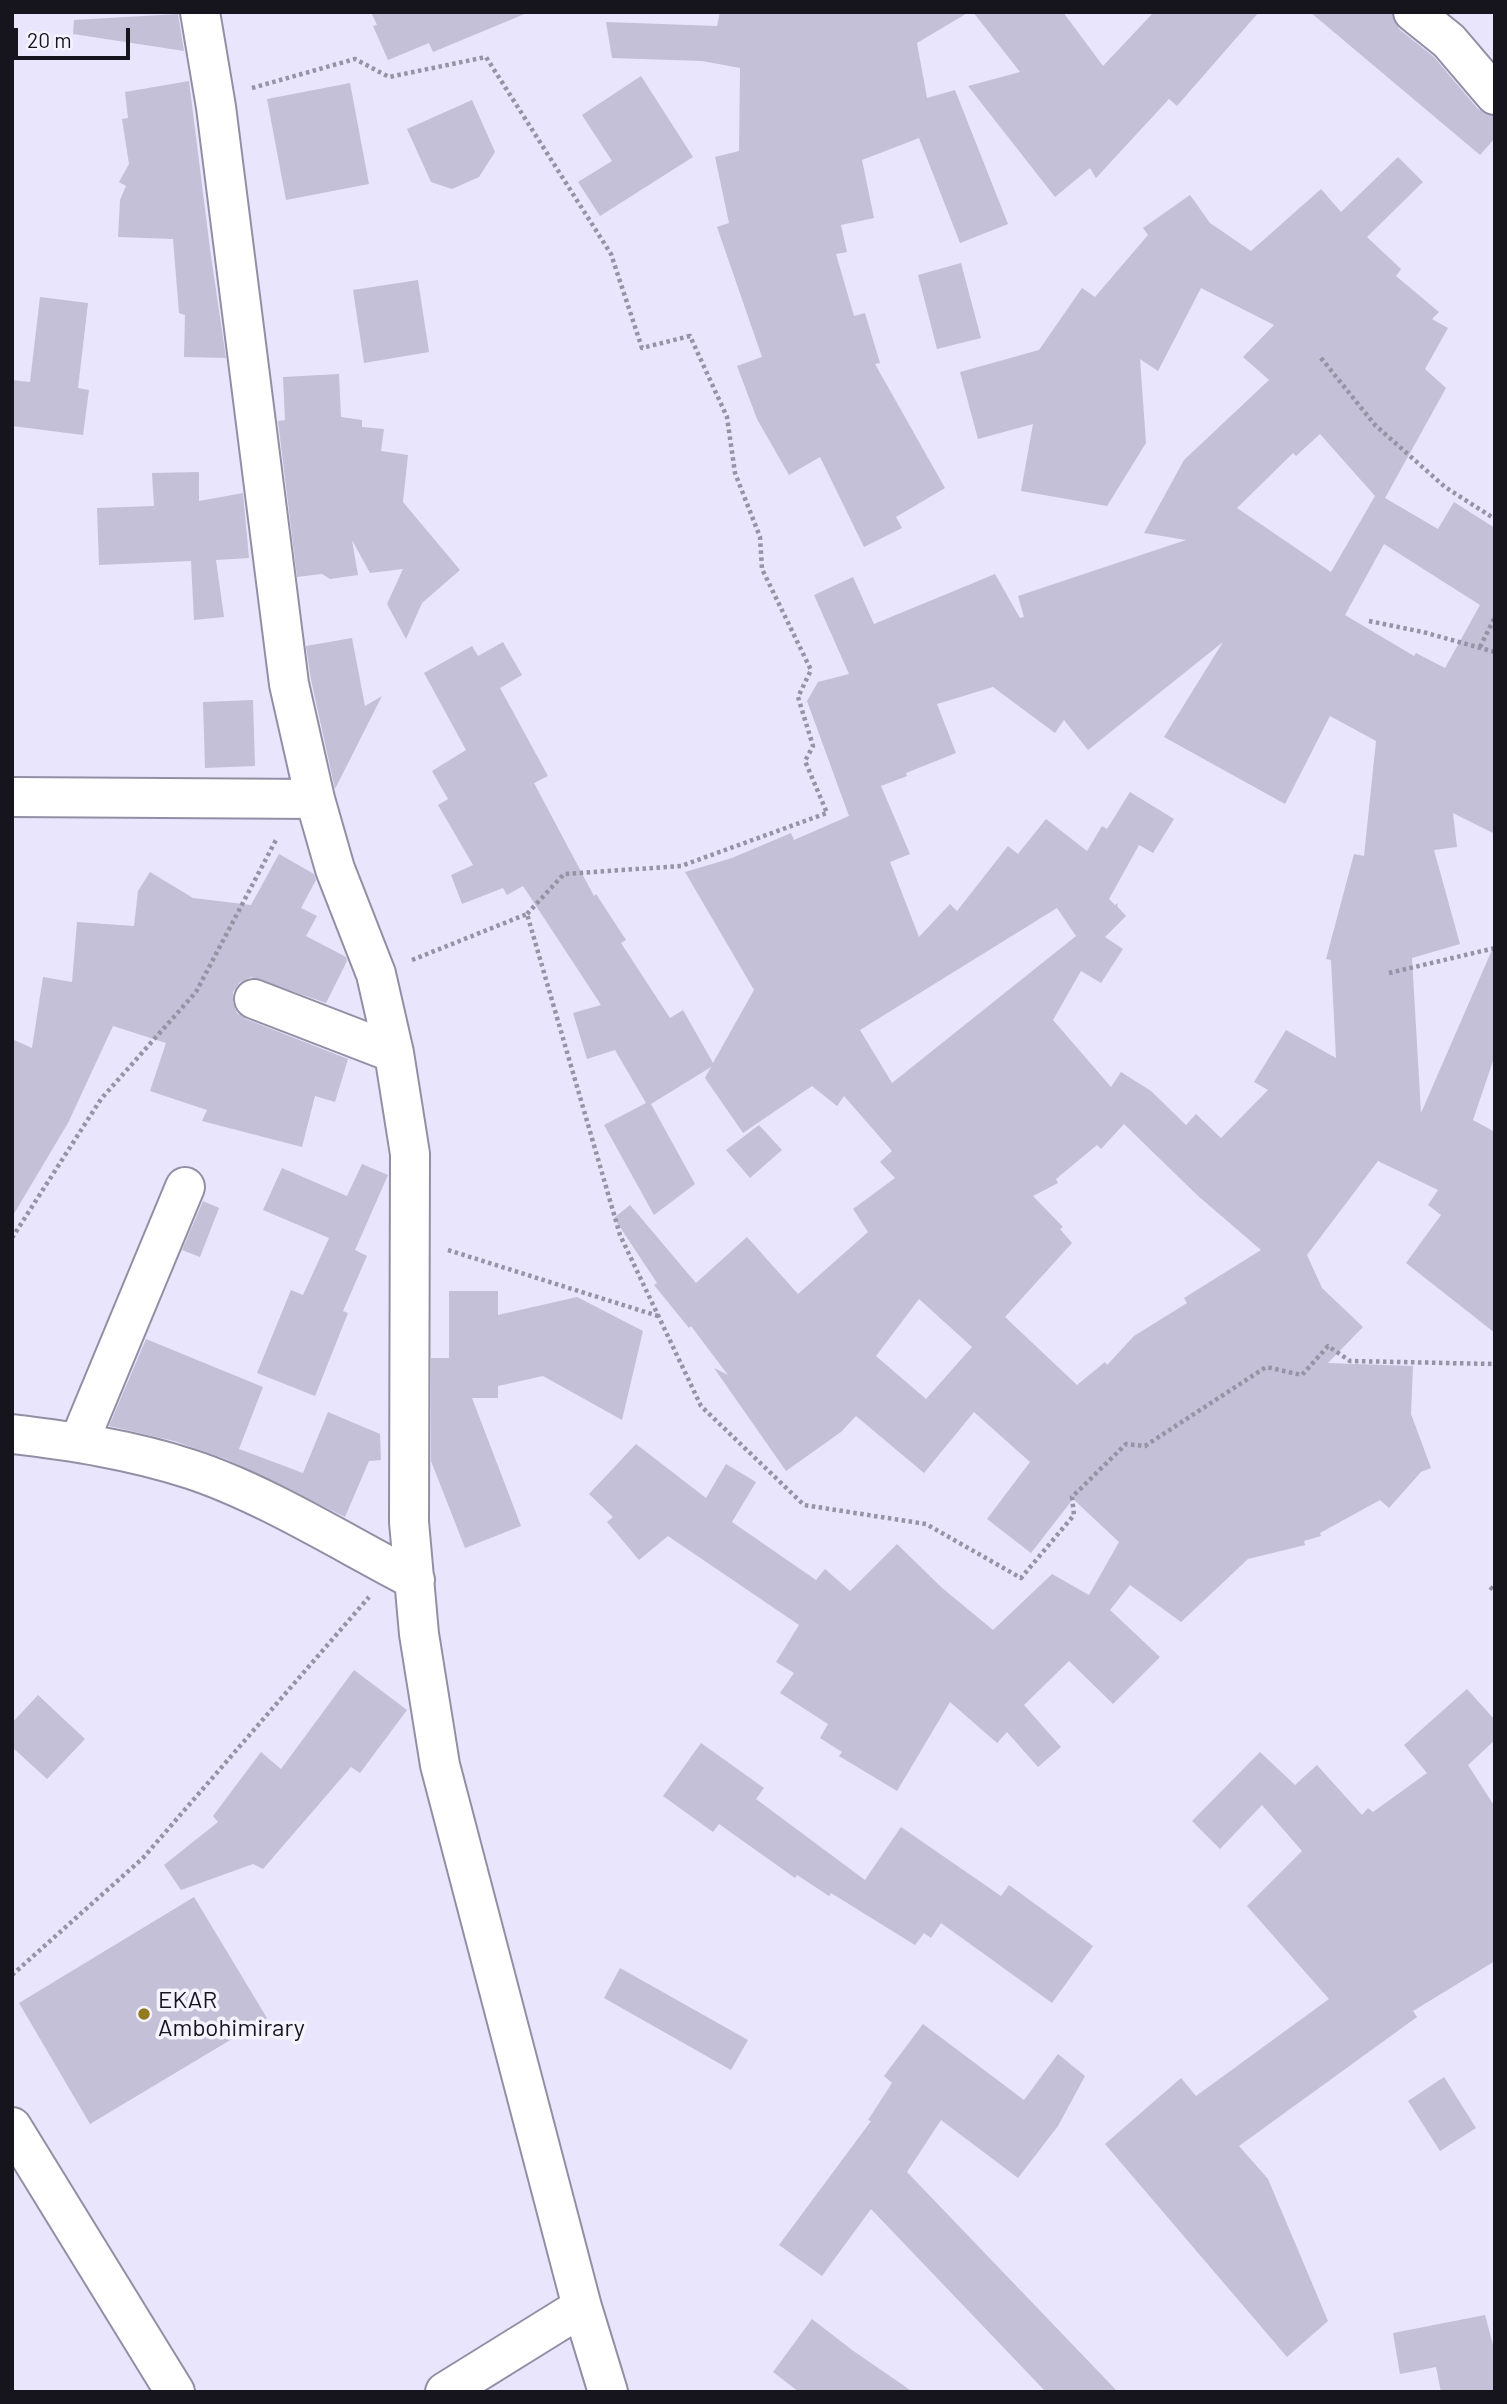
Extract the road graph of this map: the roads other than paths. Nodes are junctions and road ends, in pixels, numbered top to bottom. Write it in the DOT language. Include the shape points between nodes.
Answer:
graph roads {
  1 [pos="200,12"];
  2 [pos="1413,12"];
  3 [pos="1495,95"];
  4 [pos="12,797"];
  5 [pos="306,799"];
  6 [pos="254,999"];
  7 [pos="394,1053"];
  8 [pos="185,1187"];
  9 [pos="12,1434"];
  10 [pos="79,1442"];
  11 [pos="403,1574"];
  12 [pos="12,2127"];
  13 [pos="582,2307"];
  14 [pos="176,2392"];
  15 [pos="445,2392"];
  16 [pos="608,2392"];
  1 -- 5 [label="street"];
  2 -- 3 [label="street" via="1449,41"];
  4 -- 5 [label="street"];
  5 -- 7 [label="street" via="376,974"];
  6 -- 7 [label="street"];
  7 -- 11 [label="street" via="410,1154 409,1509"];
  8 -- 10 [label="street"];
  9 -- 10 [label="street"];
  10 -- 11 [label="street" via="191,1469 281,1509"];
  11 -- 13 [label="street" via="419,1633 440,1765"];
  12 -- 14 [label="street"];
  13 -- 15 [label="street"];
  13 -- 16 [label="street"];
}
